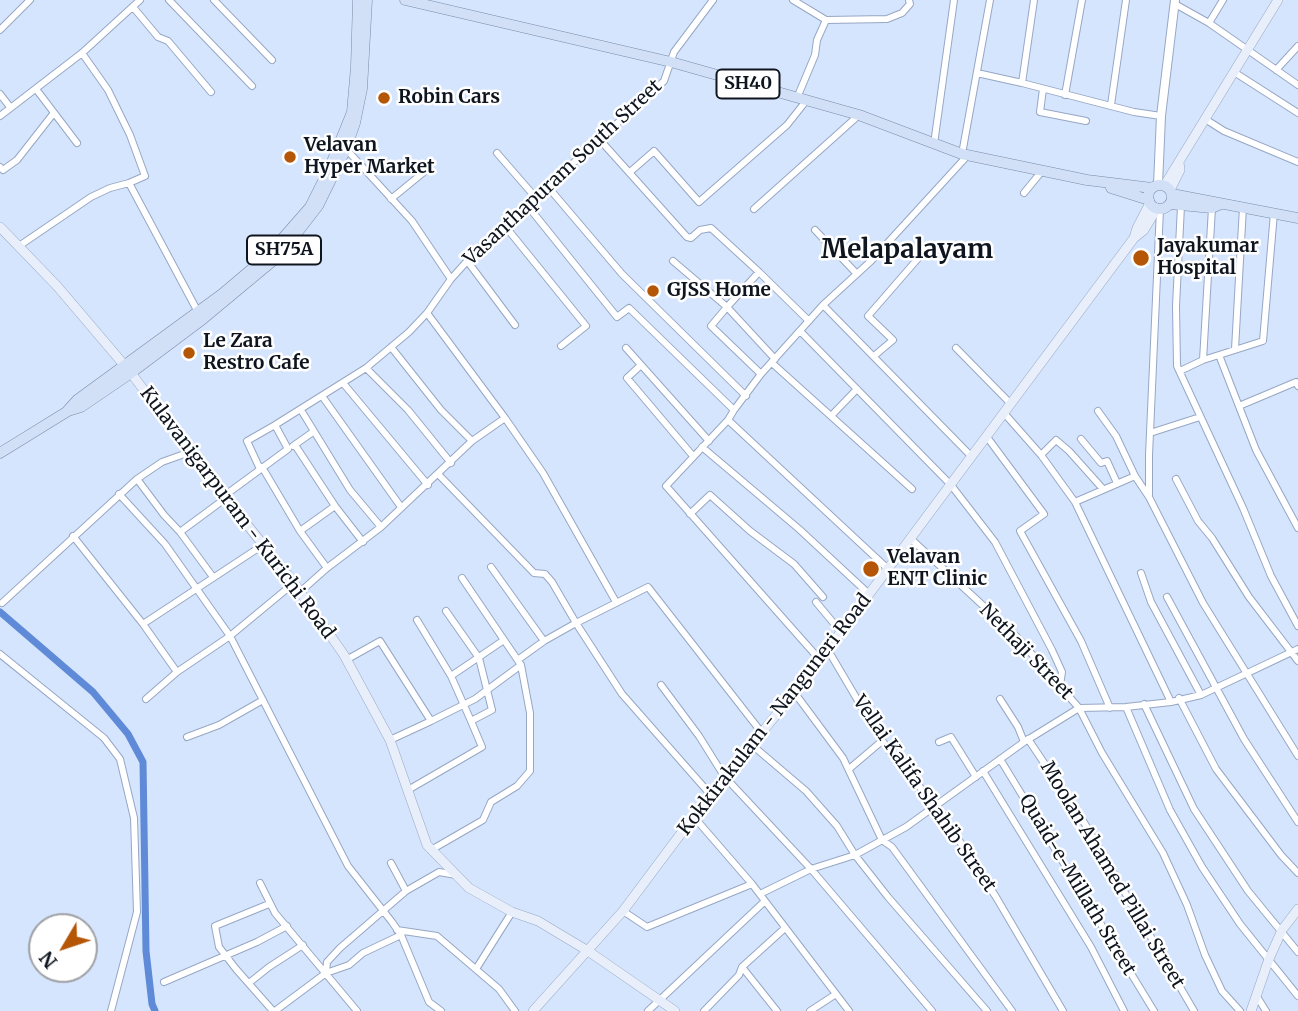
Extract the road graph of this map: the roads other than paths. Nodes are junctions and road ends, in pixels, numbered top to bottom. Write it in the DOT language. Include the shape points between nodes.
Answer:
graph roads {
  1 [pos="30,0"];
  2 [pos="140,0"];
  3 [pos="169,0"];
  4 [pos="214,0"];
  5 [pos="358,0"];
  6 [pos="367,0"];
  7 [pos="405,0"];
  8 [pos="713,0"];
  9 [pos="793,0"];
  10 [pos="909,0"];
  11 [pos="954,0"];
  12 [pos="990,0"];
  13 [pos="1034,0"];
  14 [pos="1082,0"];
  15 [pos="1126,0"];
  16 [pos="1223,0"];
  17 [pos="1278,0"];
  18 [pos="1175,2"];
  19 [pos="133,7"];
  20 [pos="826,20"];
  21 [pos="1209,23"];
  22 [pos="0,30"];
  23 [pos="1298,46"];
  24 [pos="1247,48"];
  25 [pos="82,53"];
  26 [pos="272,60"];
  27 [pos="671,62"];
  28 [pos="1276,69"];
  29 [pos="1234,72"];
  30 [pos="977,73"];
  31 [pos="1022,83"];
  32 [pos="1298,85"];
  33 [pos="252,86"];
  34 [pos="36,89"];
  35 [pos="1043,89"];
  36 [pos="211,92"];
  37 [pos="0,94"];
  38 [pos="1065,95"];
  39 [pos="801,100"];
  40 [pos="1111,105"];
  41 [pos="10,107"];
  42 [pos="1298,113"];
  43 [pos="53,114"];
  44 [pos="859,115"];
  45 [pos="0,116"];
  46 [pos="1161,116"];
  47 [pos="1205,119"];
  48 [pos="1086,121"];
  49 [pos="600,140"];
  50 [pos="77,143"];
  51 [pos="934,144"];
  52 [pos="346,149"];
  53 [pos="497,153"];
  54 [pos="965,154"];
  55 [pos="1298,162"];
  56 [pos="0,167"];
  57 [pos="1042,171"];
  58 [pos="424,172"];
  59 [pos="630,173"];
  60 [pos="129,183"];
  61 [pos="548,187"];
  62 [pos="1024,193"];
  63 [pos="1160,197"];
  64 [pos="536,198"];
  65 [pos="391,199"];
  66 [pos="527,205"];
  67 [pos="1181,206"];
  68 [pos="1216,206"];
  69 [pos="1243,207"];
  70 [pos="754,209"];
  71 [pos="1274,213"];
  72 [pos="1297,217"];
  73 [pos="505,226"];
  74 [pos="0,227"];
  75 [pos="815,229"];
  76 [pos="19,246"];
  77 [pos="928,247"];
  78 [pos="673,261"];
  79 [pos="468,262"];
  80 [pos="759,272"];
  81 [pos="857,274"];
  82 [pos="451,279"];
  83 [pos="823,305"];
  84 [pos="727,307"];
  85 [pos="198,312"];
  86 [pos="427,313"];
  87 [pos="809,321"];
  88 [pos="515,325"];
  89 [pos="800,331"];
  90 [pos="561,346"];
  91 [pos="391,347"];
  92 [pos="626,348"];
  93 [pos="956,348"];
  94 [pos="1235,349"];
  95 [pos="1219,355"];
  96 [pos="874,356"];
  97 [pos="1203,360"];
  98 [pos="773,361"];
  99 [pos="641,365"];
  100 [pos="128,369"];
  101 [pos="366,369"];
  102 [pos="1180,371"];
  103 [pos="761,374"];
  104 [pos="343,383"];
  105 [pos="1298,386"];
  106 [pos="857,388"];
  107 [pos="322,396"];
  108 [pos="746,396"];
  109 [pos="1011,404"];
  110 [pos="1239,406"];
  111 [pos="301,410"];
  112 [pos="734,410"];
  113 [pos="1098,411"];
  114 [pos="1004,414"];
  115 [pos="831,416"];
  116 [pos="1200,417"];
  117 [pos="505,418"];
  118 [pos="728,420"];
  119 [pos="275,425"];
  120 [pos="313,432"];
  121 [pos="1150,433"];
  122 [pos="987,436"];
  123 [pos="1081,439"];
  124 [pos="472,441"];
  125 [pos="709,441"];
  126 [pos="296,444"];
  127 [pos="702,447"];
  128 [pos="288,449"];
  129 [pos="190,452"];
  130 [pos="0,453"];
  131 [pos="1041,454"];
  132 [pos="693,456"];
  133 [pos="972,457"];
  134 [pos="451,463"];
  135 [pos="261,468"];
  136 [pos="439,475"];
  137 [pos="1135,476"];
  138 [pos="137,479"];
  139 [pos="1176,479"];
  140 [pos="1117,483"];
  141 [pos="428,485"];
  142 [pos="951,485"];
  143 [pos="912,489"];
  144 [pos="1103,489"];
  145 [pos="119,494"];
  146 [pos="225,497"];
  147 [pos="1149,497"];
  148 [pos="1075,502"];
  149 [pos="335,506"];
  150 [pos="401,508"];
  151 [pos="690,514"];
  152 [pos="381,527"];
  153 [pos="1298,528"];
  154 [pos="300,531"];
  155 [pos="180,532"];
  156 [pos="74,536"];
  157 [pos="911,539"];
  158 [pos="363,542"];
  159 [pos="263,545"];
  160 [pos="327,568"];
  161 [pos="491,568"];
  162 [pos="888,569"];
  163 [pos="1141,573"];
  164 [pos="213,577"];
  165 [pos="463,578"];
  166 [pos="294,583"];
  167 [pos="195,588"];
  168 [pos="300,592"];
  169 [pos="869,594"];
  170 [pos="1167,597"];
  171 [pos="616,602"];
  172 [pos="2,603"];
  173 [pos="446,611"];
  174 [pos="417,620"];
  175 [pos="576,623"];
  176 [pos="143,624"];
  177 [pos="1298,626"];
  178 [pos="841,632"];
  179 [pos="230,636"];
  180 [pos="505,640"];
  181 [pos="544,641"];
  182 [pos="828,650"];
  183 [pos="1295,651"];
  184 [pos="0,654"];
  185 [pos="479,658"];
  186 [pos="346,660"];
  187 [pos="820,660"];
  188 [pos="1298,661"];
  189 [pos="520,662"];
  190 [pos="177,671"];
  191 [pos="1249,674"];
  192 [pos="451,676"];
  193 [pos="661,685"];
  194 [pos="1060,685"];
  195 [pos="1218,687"];
  196 [pos="488,689"];
  197 [pos="794,692"];
  198 [pos="1201,695"];
  199 [pos="1179,698"];
  200 [pos="146,699"];
  201 [pos="1000,699"];
  202 [pos="263,700"];
  203 [pos="1171,702"];
  204 [pos="1144,704"];
  205 [pos="463,706"];
  206 [pos="1126,707"];
  207 [pos="1079,708"];
  208 [pos="1110,708"];
  209 [pos="431,721"];
  210 [pos="471,722"];
  211 [pos="762,733"];
  212 [pos="187,737"];
  213 [pos="390,740"];
  214 [pos="882,741"];
  215 [pos="1026,741"];
  216 [pos="939,742"];
  217 [pos="752,745"];
  218 [pos="1298,756"];
  219 [pos="1000,759"];
  220 [pos="849,769"];
  221 [pos="983,771"];
  222 [pos="724,776"];
  223 [pos="975,777"];
  224 [pos="408,790"];
  225 [pos="710,794"];
  226 [pos="936,805"];
  227 [pos="694,817"];
  228 [pos="1298,822"];
  229 [pos="882,840"];
  230 [pos="431,850"];
  231 [pos="855,855"];
  232 [pos="391,863"];
  233 [pos="811,869"];
  234 [pos="1298,873"];
  235 [pos="456,875"];
  236 [pos="260,883"];
  237 [pos="752,884"];
  238 [pos="406,891"];
  239 [pos="760,894"];
  240 [pos="765,901"];
  241 [pos="269,904"];
  242 [pos="1298,909"];
  243 [pos="383,910"];
  244 [pos="623,911"];
  245 [pos="512,912"];
  246 [pos="288,926"];
  247 [pos="785,928"];
  248 [pos="1281,931"];
  249 [pos="399,932"];
  250 [pos="303,945"];
  251 [pos="588,951"];
  252 [pos="1298,952"];
  253 [pos="226,955"];
  254 [pos="1269,959"];
  255 [pos="742,967"];
  256 [pos="476,969"];
  257 [pos="326,973"];
  258 [pos="164,982"];
  259 [pos="249,983"];
  260 [pos="836,994"];
  261 [pos="1256,995"];
  262 [pos="1298,996"];
  263 [pos="660,1001"];
  264 [pos="111,1011"];
  265 [pos="274,1011"];
  266 [pos="357,1011"];
  267 [pos="441,1011"];
  268 [pos="515,1011"];
  269 [pos="533,1011"];
  270 [pos="648,1011"];
  271 [pos="675,1011"];
  272 [pos="704,1011"];
  273 [pos="777,1011"];
  274 [pos="810,1011"];
  275 [pos="849,1011"];
  276 [pos="932,1011"];
  277 [pos="987,1011"];
  278 [pos="1012,1011"];
  279 [pos="1063,1011"];
  280 [pos="1124,1011"];
  281 [pos="1154,1011"];
  282 [pos="1195,1011"];
  283 [pos="1240,1011"];
  284 [pos="1251,1011"];
  285 [pos="1266,1011"];
  1 -- 22 [label="street"];
  2 -- 19 [label="street"];
  3 -- 33 [label="street"];
  4 -- 26 [label="street"];
  5 -- 85 [label="main road" via="352,112 310,207 267,256"];
  6 -- 52 [label="main road, SH75A" via="362,89"];
  7 -- 27 [label="main road, SH40"];
  8 -- 27 [label="street, Vasanthapuram South Street"];
  9 -- 20 [label="street"];
  10 -- 20 [label="street" via="902,13 887,19"];
  11 -- 51 [label="street"];
  12 -- 30 [label="street"];
  13 -- 31 [label="street"];
  14 -- 38 [label="street"];
  15 -- 40 [label="street"];
  16 -- 21 [label="street"];
  17 -- 24 [label="main road, Kokkirakulam - Nanguneri Road"];
  18 -- 21 [label="street"];
  18 -- 46 [label="street"];
  19 -- 25 [label="street"];
  19 -- 36 [label="street"];
  20 -- 39 [label="street"];
  21 -- 24 [label="street"];
  23 -- 28 [label="street"];
  24 -- 28 [label="street"];
  24 -- 29 [label="main road, Kokkirakulam - Nanguneri Road"];
  25 -- 34 [label="street"];
  25 -- 60 [label="street" via="107,90 145,176"];
  27 -- 39 [label="main road, SH40"];
  27 -- 49 [label="street, Vasanthapuram South Street" via="664,81"];
  28 -- 32 [label="street"];
  29 -- 42 [label="street"];
  29 -- 47 [label="main road, Kokkirakulam - Nanguneri Road"];
  30 -- 31 [label="street"];
  30 -- 54 [label="street"];
  31 -- 35 [label="street"];
  34 -- 41 [label="street"];
  34 -- 43 [label="street"];
  35 -- 38 [label="street"];
  35 -- 48 [label="street" via="1040,112"];
  37 -- 41 [label="street"];
  38 -- 40 [label="street"];
  39 -- 44 [label="main road, SH40"];
  39 -- 59 [label="street" via="787,125 699,202 654,151"];
  40 -- 46 [label="street"];
  41 -- 45 [label="street"];
  43 -- 50 [label="street"];
  43 -- 56 [label="street" via="17,160 3,170"];
  44 -- 51 [label="main road, SH40"];
  44 -- 70 [label="street"];
  46 -- 63 [label="street"];
  47 -- 55 [label="street"];
  47 -- 63 [label="main road, Kokkirakulam - Nanguneri Road"];
  49 -- 59 [label="street"];
  49 -- 61 [label="street, Vasanthapuram South Street"];
  51 -- 54 [label="main road, SH40"];
  52 -- 65 [label="street"];
  52 -- 100 [label="main road, SH75A" via="318,206 280,255 212,312"];
  53 -- 64 [label="street"];
  54 -- 57 [label="main road, SH40"];
  54 -- 81 [label="street"];
  57 -- 62 [label="street"];
  57 -- 63 [label="main road, SH40"];
  58 -- 65 [label="street"];
  59 -- 80 [label="street" via="687,237 711,228"];
  60 -- 76 [label="street" via="91,197"];
  60 -- 85 [label="street"];
  61 -- 64 [label="street, Vasanthapuram South Street"];
  61 -- 108 [label="street" via="622,274"];
  63 -- 67 [label="main road"];
  63 -- 68 [label="main road"];
  63 -- 109 [label="main road, Kokkirakulam - Nanguneri Road" via="1143,230"];
  63 -- 121 [label="street"];
  64 -- 66 [label="street, Vasanthapuram South Street"];
  65 -- 82 [label="street" via="412,221"];
  66 -- 73 [label="street, Vasanthapuram South Street"];
  66 -- 112 [label="street" via="617,317 629,308"];
  67 -- 68 [label="main road"];
  67 -- 102 [label="street" via="1175,355"];
  68 -- 69 [label="main road"];
  68 -- 97 [label="street"];
  69 -- 71 [label="main road"];
  69 -- 94 [label="street"];
  71 -- 72 [label="main road"];
  71 -- 94 [label="street" via="1264,341"];
  73 -- 79 [label="street, Vasanthapuram South Street"];
  73 -- 90 [label="street" via="586,326"];
  74 -- 76 [label="main road, Kulavanigarpuram - Kurichi Road"];
  75 -- 81 [label="street"];
  76 -- 100 [label="main road, Kulavanigarpuram - Kurichi Road"];
  77 -- 96 [label="street" via="868,316 893,340"];
  78 -- 84 [label="street"];
  79 -- 82 [label="street, Vasanthapuram South Street"];
  79 -- 88 [label="street"];
  80 -- 84 [label="street"];
  80 -- 87 [label="street"];
  81 -- 83 [label="street"];
  82 -- 86 [label="street, Vasanthapuram South Street"];
  83 -- 87 [label="street"];
  83 -- 96 [label="street"];
  84 -- 98 [label="street"];
  84 -- 103 [label="street" via="711,326"];
  85 -- 100 [label="main road"];
  86 -- 91 [label="street, Vasanthapuram South Street"];
  86 -- 117 [label="street"];
  87 -- 89 [label="street"];
  89 -- 98 [label="street"];
  89 -- 106 [label="street"];
  91 -- 101 [label="street, Vasanthapuram South Street"];
  91 -- 124 [label="street"];
  92 -- 99 [label="street"];
  93 -- 109 [label="street"];
  94 -- 95 [label="street"];
  95 -- 97 [label="street"];
  95 -- 110 [label="street"];
  96 -- 133 [label="street"];
  97 -- 102 [label="street"];
  98 -- 103 [label="street"];
  98 -- 115 [label="street"];
  99 -- 125 [label="street"];
  99 -- 132 [label="street" via="627,378"];
  100 -- 129 [label="main road, Kulavanigarpuram - Kurichi Road"];
  100 -- 130 [label="main road, SH75A" via="81,407"];
  101 -- 104 [label="street, Vasanthapuram South Street"];
  101 -- 134 [label="street" via="408,410"];
  102 -- 116 [label="street"];
  103 -- 108 [label="street"];
  104 -- 107 [label="street, Vasanthapuram South Street"];
  104 -- 141 [label="street"];
  105 -- 110 [label="street" via="1296,382"];
  106 -- 115 [label="street"];
  106 -- 142 [label="street"];
  107 -- 111 [label="street, Vasanthapuram South Street"];
  107 -- 150 [label="street"];
  108 -- 112 [label="street"];
  109 -- 114 [label="main road, Kokkirakulam - Nanguneri Road"];
  110 -- 153 [label="street" via="1267,473"];
  111 -- 119 [label="street, Vasanthapuram South Street"];
  111 -- 120 [label="street"];
  112 -- 118 [label="street"];
  113 -- 137 [label="street"];
  114 -- 122 [label="main road, Kokkirakulam - Nanguneri Road"];
  114 -- 131 [label="street"];
  115 -- 143 [label="street"];
  116 -- 121 [label="street"];
  116 -- 177 [label="street"];
  117 -- 124 [label="street"];
  117 -- 171 [label="street" via="543,474"];
  118 -- 125 [label="street"];
  118 -- 162 [label="street"];
  119 -- 128 [label="street"];
  119 -- 135 [label="street, Vasanthapuram South Street" via="247,441"];
  120 -- 126 [label="street"];
  120 -- 152 [label="street" via="350,490"];
  121 -- 147 [label="street"];
  122 -- 133 [label="main road, Kokkirakulam - Nanguneri Road"];
  122 -- 208 [label="street" via="1044,514 1020,531 1081,641"];
  123 -- 140 [label="street" via="1101,463 1107,461"];
  124 -- 134 [label="street"];
  125 -- 127 [label="street"];
  126 -- 128 [label="street"];
  126 -- 149 [label="street"];
  127 -- 132 [label="street"];
  127 -- 169 [label="street"];
  128 -- 135 [label="street"];
  129 -- 138 [label="street" via="162,462"];
  129 -- 146 [label="main road, Kulavanigarpuram - Kurichi Road"];
  131 -- 144 [label="street" via="1056,440"];
  131 -- 148 [label="street"];
  132 -- 151 [label="street" via="666,486"];
  133 -- 142 [label="main road, Kokkirakulam - Nanguneri Road"];
  134 -- 136 [label="street"];
  135 -- 146 [label="street"];
  135 -- 154 [label="street"];
  136 -- 141 [label="street"];
  136 -- 175 [label="street" via="534,573 545,574"];
  137 -- 140 [label="street"];
  137 -- 147 [label="street"];
  138 -- 145 [label="street"];
  138 -- 155 [label="street"];
  139 -- 183 [label="street" via="1249,597"];
  140 -- 144 [label="street"];
  141 -- 150 [label="street"];
  142 -- 157 [label="main road, Kokkirakulam - Nanguneri Road"];
  142 -- 194 [label="street" via="995,542 1024,594 1062,672"];
  144 -- 148 [label="street"];
  145 -- 156 [label="street"];
  145 -- 167 [label="street" via="165,544"];
  146 -- 155 [label="street"];
  146 -- 159 [label="main road, Kulavanigarpuram - Kurichi Road"];
  147 -- 191 [label="street" via="1203,603"];
  148 -- 203 [label="street"];
  149 -- 154 [label="street"];
  149 -- 158 [label="street"];
  150 -- 152 [label="street"];
  151 -- 178 [label="street" via="710,495 794,564"];
  151 -- 187 [label="street"];
  152 -- 158 [label="street"];
  154 -- 160 [label="street"];
  155 -- 164 [label="street"];
  156 -- 172 [label="street"];
  156 -- 176 [label="street"];
  157 -- 162 [label="main road, Kokkirakulam - Nanguneri Road"];
  157 -- 194 [label="street, Nethaji Street" via="1016,636"];
  158 -- 160 [label="street"];
  159 -- 164 [label="street"];
  159 -- 166 [label="main road, Kulavanigarpuram - Kurichi Road"];
  160 -- 168 [label="street"];
  161 -- 181 [label="street"];
  162 -- 169 [label="main road, Kokkirakulam - Nanguneri Road"];
  163 -- 198 [label="street" via="1151,602"];
  164 -- 167 [label="street"];
  165 -- 180 [label="street"];
  166 -- 168 [label="main road, Kulavanigarpuram - Kurichi Road"];
  166 -- 179 [label="street"];
  167 -- 176 [label="street"];
  167 -- 179 [label="street"];
  168 -- 186 [label="main road, Kulavanigarpuram - Kurichi Road"];
  169 -- 178 [label="main road, Kokkirakulam - Nanguneri Road"];
  170 -- 195 [label="street"];
  171 -- 175 [label="street"];
  171 -- 211 [label="street" via="648,587"];
  173 -- 185 [label="street"];
  174 -- 192 [label="street"];
  175 -- 181 [label="street"];
  175 -- 225 [label="street" via="622,694"];
  176 -- 190 [label="street"];
  178 -- 182 [label="main road, Kokkirakulam - Nanguneri Road"];
  179 -- 190 [label="street"];
  179 -- 202 [label="street"];
  180 -- 185 [label="street"];
  180 -- 189 [label="street"];
  181 -- 189 [label="street"];
  182 -- 187 [label="main road, Kokkirakulam - Nanguneri Road"];
  182 -- 214 [label="street, Vellai Kalifa Shahib Street"];
  183 -- 188 [label="street"];
  183 -- 191 [label="street"];
  184 -- 264 [label="street" via="104,738 120,759 134,818 137,912"];
  185 -- 192 [label="street"];
  185 -- 196 [label="street"];
  186 -- 209 [label="street" via="380,641"];
  186 -- 213 [label="main road, Kulavanigarpuram - Kurichi Road"];
  187 -- 197 [label="main road, Kokkirakulam - Nanguneri Road"];
  189 -- 196 [label="street"];
  189 -- 230 [label="street" via="530,713 528,776 491,802 483,820"];
  190 -- 200 [label="street"];
  191 -- 195 [label="street"];
  191 -- 218 [label="street"];
  192 -- 205 [label="street"];
  193 -- 222 [label="street"];
  194 -- 207 [label="street, Nethaji Street"];
  195 -- 198 [label="street"];
  195 -- 228 [label="street" via="1244,739"];
  196 -- 205 [label="street"];
  196 -- 210 [label="street" via="492,709"];
  197 -- 211 [label="main road, Kokkirakulam - Nanguneri Road"];
  197 -- 220 [label="street"];
  198 -- 199 [label="street"];
  199 -- 203 [label="street"];
  199 -- 234 [label="street" via="1216,769"];
  201 -- 215 [label="street, Moolan Ahamed Pillai Street"];
  202 -- 212 [label="street"];
  202 -- 243 [label="street" via="348,866"];
  203 -- 204 [label="street"];
  204 -- 206 [label="street"];
  204 -- 248 [label="street" via="1194,809 1248,891"];
  205 -- 209 [label="street"];
  205 -- 210 [label="street"];
  206 -- 208 [label="street"];
  206 -- 254 [label="street" via="1170,810 1202,867"];
  207 -- 208 [label="street"];
  207 -- 215 [label="street"];
  207 -- 283 [label="street, Nethaji Street" via="1163,853 1222,991"];
  209 -- 213 [label="street"];
  210 -- 224 [label="street" via="482,747"];
  211 -- 217 [label="main road, Kokkirakulam - Nanguneri Road"];
  213 -- 224 [label="main road, Kulavanigarpuram - Kurichi Road"];
  214 -- 220 [label="street"];
  214 -- 226 [label="street, Vellai Kalifa Shahib Street"];
  215 -- 219 [label="street"];
  215 -- 282 [label="street, Moolan Ahamed Pillai Street" via="1085,824"];
  216 -- 223 [label="street" via="951,737"];
  217 -- 222 [label="main road, Kokkirakulam - Nanguneri Road"];
  217 -- 231 [label="street" via="806,791"];
  219 -- 221 [label="street"];
  219 -- 281 [label="street, Quaid-e-Millath Street"];
  220 -- 229 [label="street"];
  221 -- 223 [label="street"];
  221 -- 280 [label="street" via="1091,947"];
  222 -- 225 [label="main road, Kokkirakulam - Nanguneri Road"];
  222 -- 233 [label="street"];
  223 -- 226 [label="street"];
  224 -- 230 [label="main road, Kulavanigarpuram - Kurichi Road"];
  225 -- 227 [label="main road, Kokkirakulam - Nanguneri Road"];
  226 -- 229 [label="street"];
  226 -- 279 [label="street, Vellai Kalifa Shahib Street"];
  227 -- 237 [label="street"];
  227 -- 244 [label="main road, Kokkirakulam - Nanguneri Road"];
  229 -- 231 [label="street"];
  229 -- 278 [label="street" via="892,847"];
  230 -- 235 [label="main road, Kulavanigarpuram - Kurichi Road"];
  231 -- 233 [label="street"];
  231 -- 277 [label="street"];
  232 -- 238 [label="street"];
  233 -- 239 [label="street"];
  233 -- 276 [label="street"];
  235 -- 238 [label="street" via="439,872"];
  235 -- 245 [label="main road, Kulavanigarpuram - Kurichi Road" via="469,888"];
  236 -- 241 [label="street"];
  237 -- 239 [label="street"];
  237 -- 244 [label="street" via="647,927"];
  238 -- 243 [label="street"];
  239 -- 240 [label="street"];
  240 -- 247 [label="street"];
  240 -- 263 [label="street"];
  241 -- 246 [label="street"];
  241 -- 253 [label="street" via="215,926 219,947"];
  242 -- 248 [label="main road"];
  243 -- 249 [label="street"];
  243 -- 257 [label="street" via="327,962"];
  244 -- 251 [label="main road, Kokkirakulam - Nanguneri Road"];
  245 -- 251 [label="main road, Kulavanigarpuram - Kurichi Road" via="538,921"];
  245 -- 256 [label="street"];
  246 -- 250 [label="street"];
  246 -- 253 [label="street"];
  247 -- 255 [label="street"];
  247 -- 260 [label="street"];
  248 -- 252 [label="street"];
  248 -- 254 [label="main road"];
  249 -- 256 [label="street" via="437,936"];
  249 -- 257 [label="street" via="349,965"];
  249 -- 267 [label="street" via="429,1003"];
  250 -- 257 [label="street"];
  250 -- 259 [label="street"];
  251 -- 263 [label="main road, Kulavanigarpuram - Kurichi Road"];
  251 -- 269 [label="main road, Kokkirakulam - Nanguneri Road"];
  253 -- 258 [label="street"];
  253 -- 259 [label="street"];
  254 -- 261 [label="main road"];
  254 -- 262 [label="street"];
  255 -- 272 [label="street"];
  255 -- 273 [label="street"];
  256 -- 268 [label="street"];
  257 -- 265 [label="street"];
  257 -- 266 [label="street"];
  259 -- 265 [label="street"];
  260 -- 274 [label="street"];
  260 -- 275 [label="street"];
  261 -- 284 [label="main road"];
  261 -- 285 [label="street"];
  263 -- 270 [label="street"];
  263 -- 271 [label="main road, Kulavanigarpuram - Kurichi Road"];
}
